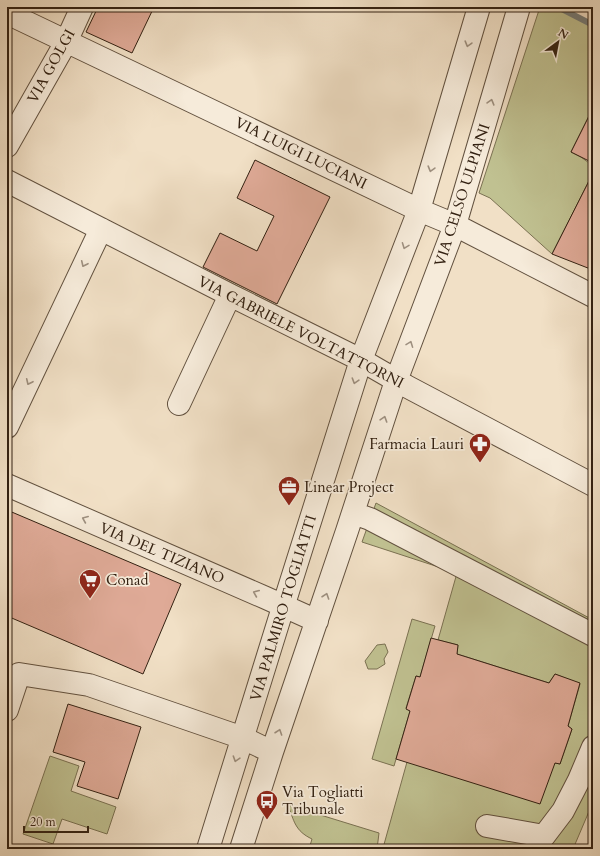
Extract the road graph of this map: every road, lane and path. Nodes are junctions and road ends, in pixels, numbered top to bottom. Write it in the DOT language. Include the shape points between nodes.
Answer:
graph roads {
  1 [pos="82,7"];
  2 [pos="479,7"];
  3 [pos="519,7"];
  4 [pos="7,13"];
  5 [pos="66,42"];
  6 [pos="7,146"];
  7 [pos="7,181"];
  8 [pos="419,210"];
  9 [pos="455,225"];
  10 [pos="101,229"];
  11 [pos="230,295"];
  12 [pos="593,296"];
  13 [pos="361,360"];
  14 [pos="396,381"];
  15 [pos="179,404"];
  16 [pos="7,427"];
  17 [pos="7,485"];
  18 [pos="593,485"];
  19 [pos="353,513"];
  20 [pos="284,605"];
  21 [pos="317,621"];
  22 [pos="593,635"];
  23 [pos="13,672"];
  24 [pos="7,710"];
  25 [pos="243,738"];
  26 [pos="593,748"];
  27 [pos="272,752"];
  28 [pos="487,826"];
  29 [pos="244,841"];
  30 [pos="208,849"];
  31 [pos="261,849"];
  1 -- 5 [label="street, VIA GOLGI"];
  2 -- 8 [label="street, one-way"];
  9 -- 3 [label="street, VIA CELSO ULPIANI, one-way"];
  4 -- 5 [label="street, VIA LUIGI LUCIANI"];
  5 -- 6 [label="street, VIA GOLGI"];
  5 -- 8 [label="street, VIA LUIGI LUCIANI"];
  7 -- 10 [label="street, VIA GABRIELE VOLTATTORNI"];
  8 -- 9 [label="street, VIA LUIGI LUCIANI"];
  8 -- 13 [label="street, VIA PALMIRO TOGLIATTI, one-way"];
  9 -- 12 [label="street, VIA LUIGI LUCIANI"];
  14 -- 9 [label="street, VIA CELSO ULPIANI, one-way"];
  10 -- 11 [label="street, VIA GABRIELE VOLTATTORNI"];
  10 -- 16 [label="street, one-way"];
  11 -- 13 [label="street, VIA GABRIELE VOLTATTORNI"];
  11 -- 15 [label="street"];
  13 -- 14 [label="street, VIA GABRIELE VOLTATTORNI"];
  13 -- 20 [label="street, VIA PALMIRO TOGLIATTI, one-way"];
  14 -- 18 [label="street, VIA GABRIELE VOLTATTORNI"];
  19 -- 14 [label="street, one-way"];
  20 -- 17 [label="street, VIA DEL TIZIANO, one-way"];
  21 -- 19 [label="street, one-way"];
  19 -- 22 [label="street" via="370,519"];
  20 -- 21 [label="street, VIA DEL TIZIANO"];
  20 -- 25 [label="street, VIA PALMIRO TOGLIATTI"];
  27 -- 21 [label="street, one-way"];
  23 -- 24 [label="street"];
  23 -- 25 [label="street" via="89,685"];
  25 -- 27 [label="street"];
  25 -- 30 [label="street, VIA PALMIRO TOGLIATTI, one-way"];
  26 -- 28 [label="street" via="563,811 544,836"];
  27 -- 29 [label="street"];
  29 -- 31 [label="street"];
}
